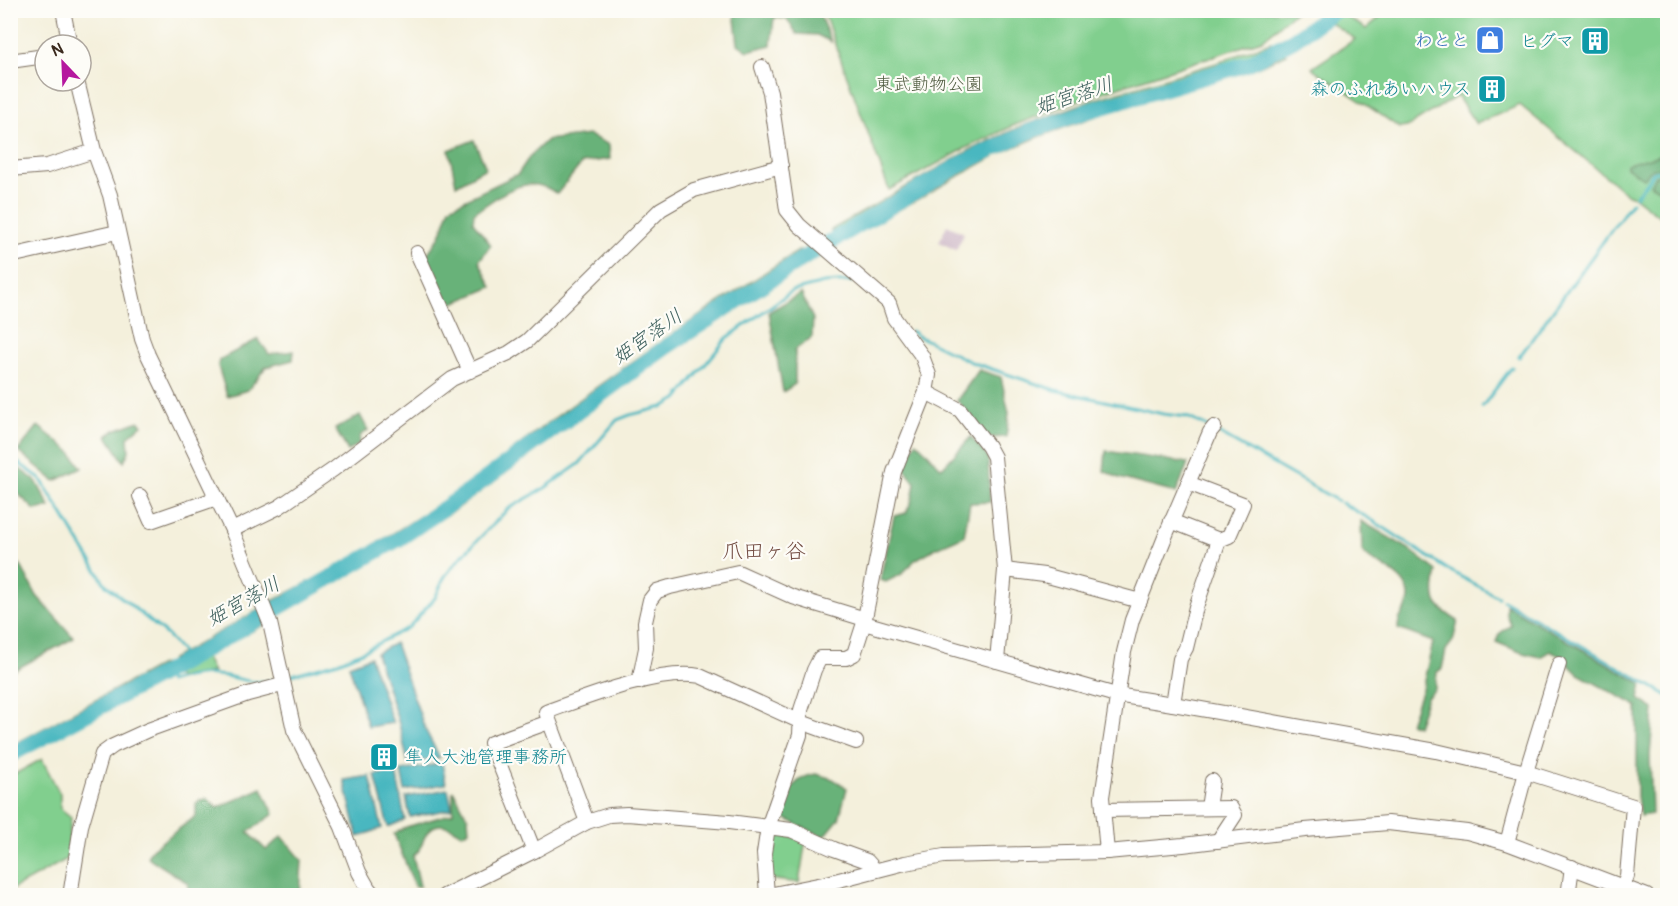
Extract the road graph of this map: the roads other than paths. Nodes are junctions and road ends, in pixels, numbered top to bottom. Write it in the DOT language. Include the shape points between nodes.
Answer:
graph roads {
  1 [pos="63,10"];
  2 [pos="68,33"];
  3 [pos="33,58"];
  4 [pos="10,61"];
  5 [pos="762,68"];
  6 [pos="80,93"];
  7 [pos="93,152"];
  8 [pos="781,166"];
  9 [pos="10,169"];
  10 [pos="117,231"];
  11 [pos="417,253"];
  12 [pos="10,256"];
  13 [pos="470,371"];
  14 [pos="926,392"];
  15 [pos="1214,427"];
  16 [pos="1188,483"];
  17 [pos="140,496"];
  18 [pos="217,498"];
  19 [pos="1172,520"];
  20 [pos="232,530"];
  21 [pos="1219,540"];
  22 [pos="1005,570"];
  23 [pos="1140,602"];
  24 [pos="865,621"];
  25 [pos="997,661"];
  26 [pos="1560,664"];
  27 [pos="639,682"];
  28 [pos="282,685"];
  29 [pos="1116,695"];
  30 [pos="1173,704"];
  31 [pos="549,722"];
  32 [pos="801,722"];
  33 [pos="856,742"];
  34 [pos="1526,772"];
  35 [pos="1212,781"];
  36 [pos="1208,808"];
  37 [pos="1103,810"];
  38 [pos="587,822"];
  39 [pos="768,827"];
  40 [pos="1218,841"];
  41 [pos="1507,843"];
  42 [pos="534,851"];
  43 [pos="1107,852"];
  44 [pos="1572,867"];
  45 [pos="875,870"];
  46 [pos="1623,887"];
  47 [pos="765,895"];
  48 [pos="70,896"];
  49 [pos="375,896"];
  50 [pos="444,896"];
  51 [pos="1568,896"];
  52 [pos="1647,896"];
  1 -- 2 [label="street"];
  3 -- 4 [label="street"];
  5 -- 8 [label="street" via="770,92"];
  6 -- 7 [label="street"];
  7 -- 9 [label="street" via="47,166"];
  7 -- 10 [label="street" via="110,195"];
  8 -- 13 [label="street" via="694,190 661,209 527,341"];
  8 -- 14 [label="street" via="787,210 889,303 897,322 922,356 929,375"];
  10 -- 12 [label="street"];
  10 -- 18 [label="street" via="142,339"];
  11 -- 13 [label="street"];
  13 -- 20 [label="street" via="452,380 279,507"];
  14 -- 22 [label="street" via="960,410 991,451"];
  14 -- 24 [label="street" via="894,472"];
  15 -- 16 [label="street"];
  16 -- 19 [label="street"];
  16 -- 21 [label="street" via="1243,504 1229,536"];
  17 -- 18 [label="street" via="151,521"];
  18 -- 20 [label="street"];
  19 -- 21 [label="street"];
  19 -- 23 [label="street"];
  20 -- 28 [label="street" via="270,623"];
  21 -- 30 [label="street" via="1180,659"];
  22 -- 23 [label="street" via="1044,575"];
  22 -- 25 [label="street"];
  23 -- 29 [label="street"];
  24 -- 25 [label="street"];
  24 -- 27 [label="street" via="793,597 738,572 669,587 657,591 650,600"];
  24 -- 32 [label="street" via="854,654 846,658 820,658 801,710"];
  25 -- 29 [label="street"];
  26 -- 34 [label="street"];
  27 -- 31 [label="street" via="546,712"];
  27 -- 32 [label="street" via="700,676"];
  28 -- 48 [label="street" via="148,730 102,754 81,826"];
  28 -- 49 [label="street" via="294,730 342,826 359,872"];
  29 -- 30 [label="street"];
  29 -- 37 [label="street"];
  30 -- 34 [label="street" via="1377,739"];
  31 -- 38 [label="street"];
  31 -- 42 [label="street" via="492,743"];
  32 -- 33 [label="street"];
  32 -- 39 [label="street"];
  34 -- 41 [label="street"];
  34 -- 46 [label="street" via="1633,806"];
  35 -- 36 [label="street"];
  36 -- 37 [label="street"];
  36 -- 40 [label="street" via="1231,808 1235,815"];
  37 -- 43 [label="street"];
  38 -- 39 [label="street" via="627,814"];
  38 -- 42 [label="street"];
  39 -- 45 [label="street" via="791,830 867,861"];
  39 -- 47 [label="street"];
  40 -- 41 [label="street" via="1388,823 1457,830"];
  40 -- 43 [label="street"];
  41 -- 44 [label="street"];
  42 -- 50 [label="street"];
  43 -- 45 [label="street" via="944,856"];
  44 -- 46 [label="street"];
  44 -- 51 [label="street"];
  45 -- 47 [label="street"];
  46 -- 52 [label="street"];
}
